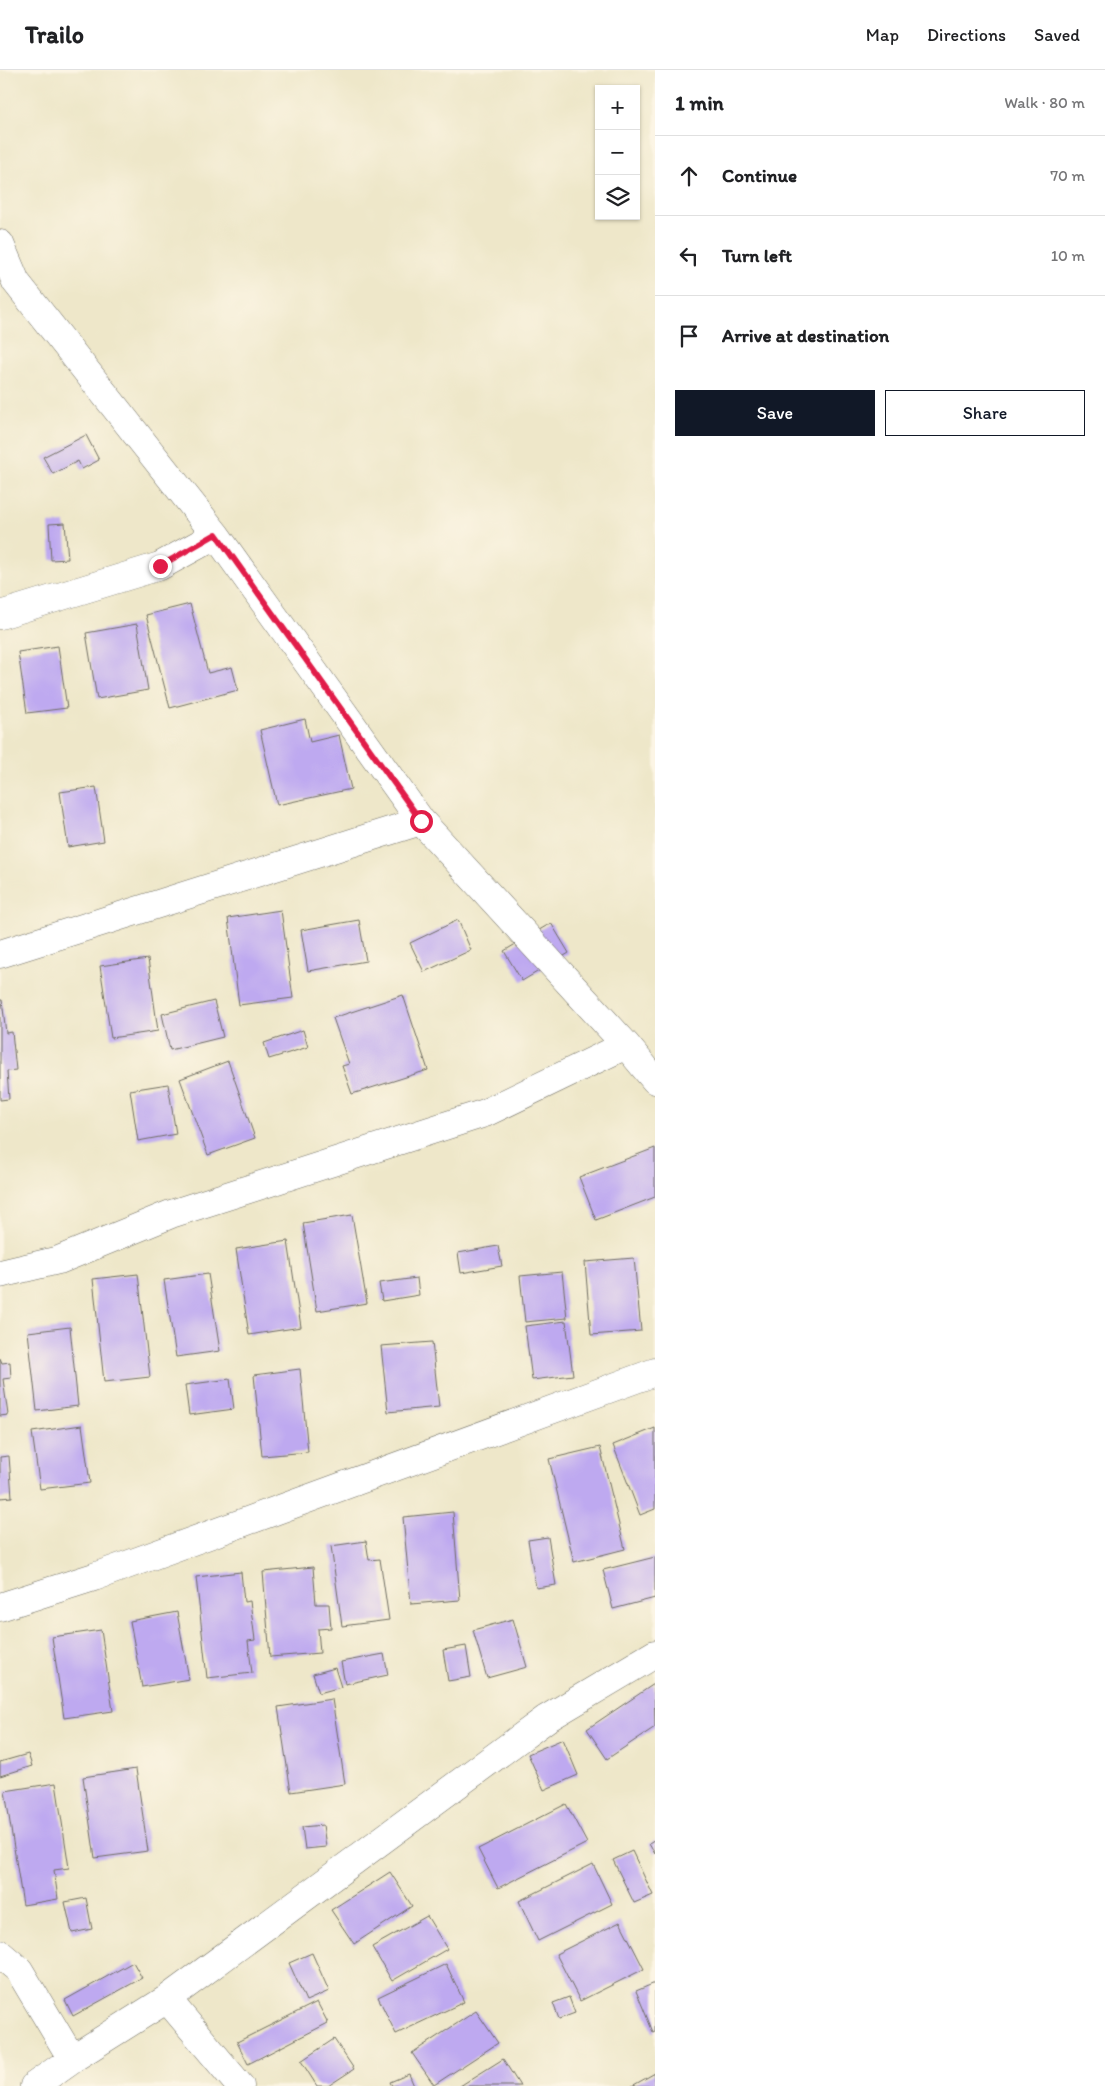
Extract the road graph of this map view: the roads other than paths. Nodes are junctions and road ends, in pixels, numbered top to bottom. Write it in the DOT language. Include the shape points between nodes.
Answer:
graph roads {
  1 [pos="0,244"];
  2 [pos="8,285"];
  3 [pos="216,534"];
  4 [pos="0,615"];
  5 [pos="421,821"];
  6 [pos="0,954"];
  7 [pos="626,1045"];
  8 [pos="655,1080"];
  9 [pos="0,1274"];
  10 [pos="655,1372"];
  11 [pos="0,1607"];
  12 [pos="655,1654"];
  13 [pos="0,1954"];
  14 [pos="167,1999"];
  15 [pos="72,2059"];
  16 [pos="34,2086"];
  17 [pos="240,2086"];
  1 -- 2 [label="street"];
  2 -- 3 [label="street"];
  3 -- 4 [label="street" via="160,566"];
  3 -- 5 [label="street"];
  5 -- 6 [label="street"];
  5 -- 7 [label="street"];
  7 -- 8 [label="street"];
  7 -- 9 [label="street" via="485,1112 171,1214 59,1260"];
  10 -- 11 [label="street" via="94,1577"];
  12 -- 14 [label="street" via="546,1719"];
  13 -- 15 [label="street" via="19,1970"];
  14 -- 15 [label="street"];
  14 -- 17 [label="street"];
  15 -- 16 [label="street"];
}
